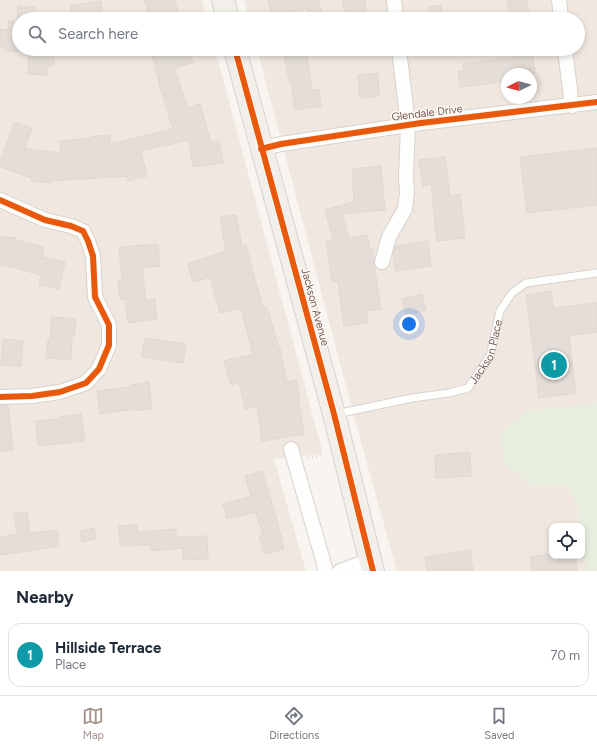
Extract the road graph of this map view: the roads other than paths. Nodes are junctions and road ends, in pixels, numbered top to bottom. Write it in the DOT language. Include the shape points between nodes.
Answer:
graph roads {
  1 [pos="223,0"];
  2 [pos="394,0"];
  3 [pos="559,0"];
  4 [pos="226,12"];
  5 [pos="395,12"];
  6 [pos="560,12"];
  7 [pos="237,56"];
  8 [pos="400,56"];
  9 [pos="566,56"];
  10 [pos="597,102"];
  11 [pos="572,106"];
  12 [pos="408,125"];
  13 [pos="261,148"];
  14 [pos="0,200"];
  15 [pos="382,262"];
  16 [pos="597,273"];
  17 [pos="0,397"];
  18 [pos="334,414"];
  19 [pos="291,449"];
  20 [pos="371,566"];
  21 [pos="326,571"];
  22 [pos="340,571"];
  1 -- 4 [label="main road"];
  2 -- 5 [label="street"];
  3 -- 6 [label="street"];
  7 -- 13 [label="main road, Jackson Avenue"];
  8 -- 12 [label="street"];
  9 -- 11 [label="street"];
  10 -- 11 [label="street, Glendale Drive"];
  11 -- 12 [label="street, Glendale Drive"];
  12 -- 13 [label="street, Glendale Drive"];
  12 -- 15 [label="street" via="405,208 389,237"];
  13 -- 18 [label="main road, Jackson Avenue"];
  14 -- 17 [label="street" via="45,220 83,231 93,256 95,297 109,325 109,345 99,369 86,384 60,392"];
  16 -- 18 [label="lane, Jackson Place" via="526,283 512,293 500,311 490,356 468,388"];
  18 -- 20 [label="main road, Jackson Avenue"];
  19 -- 21 [label="street"];
  20 -- 22 [label="street"];
}
